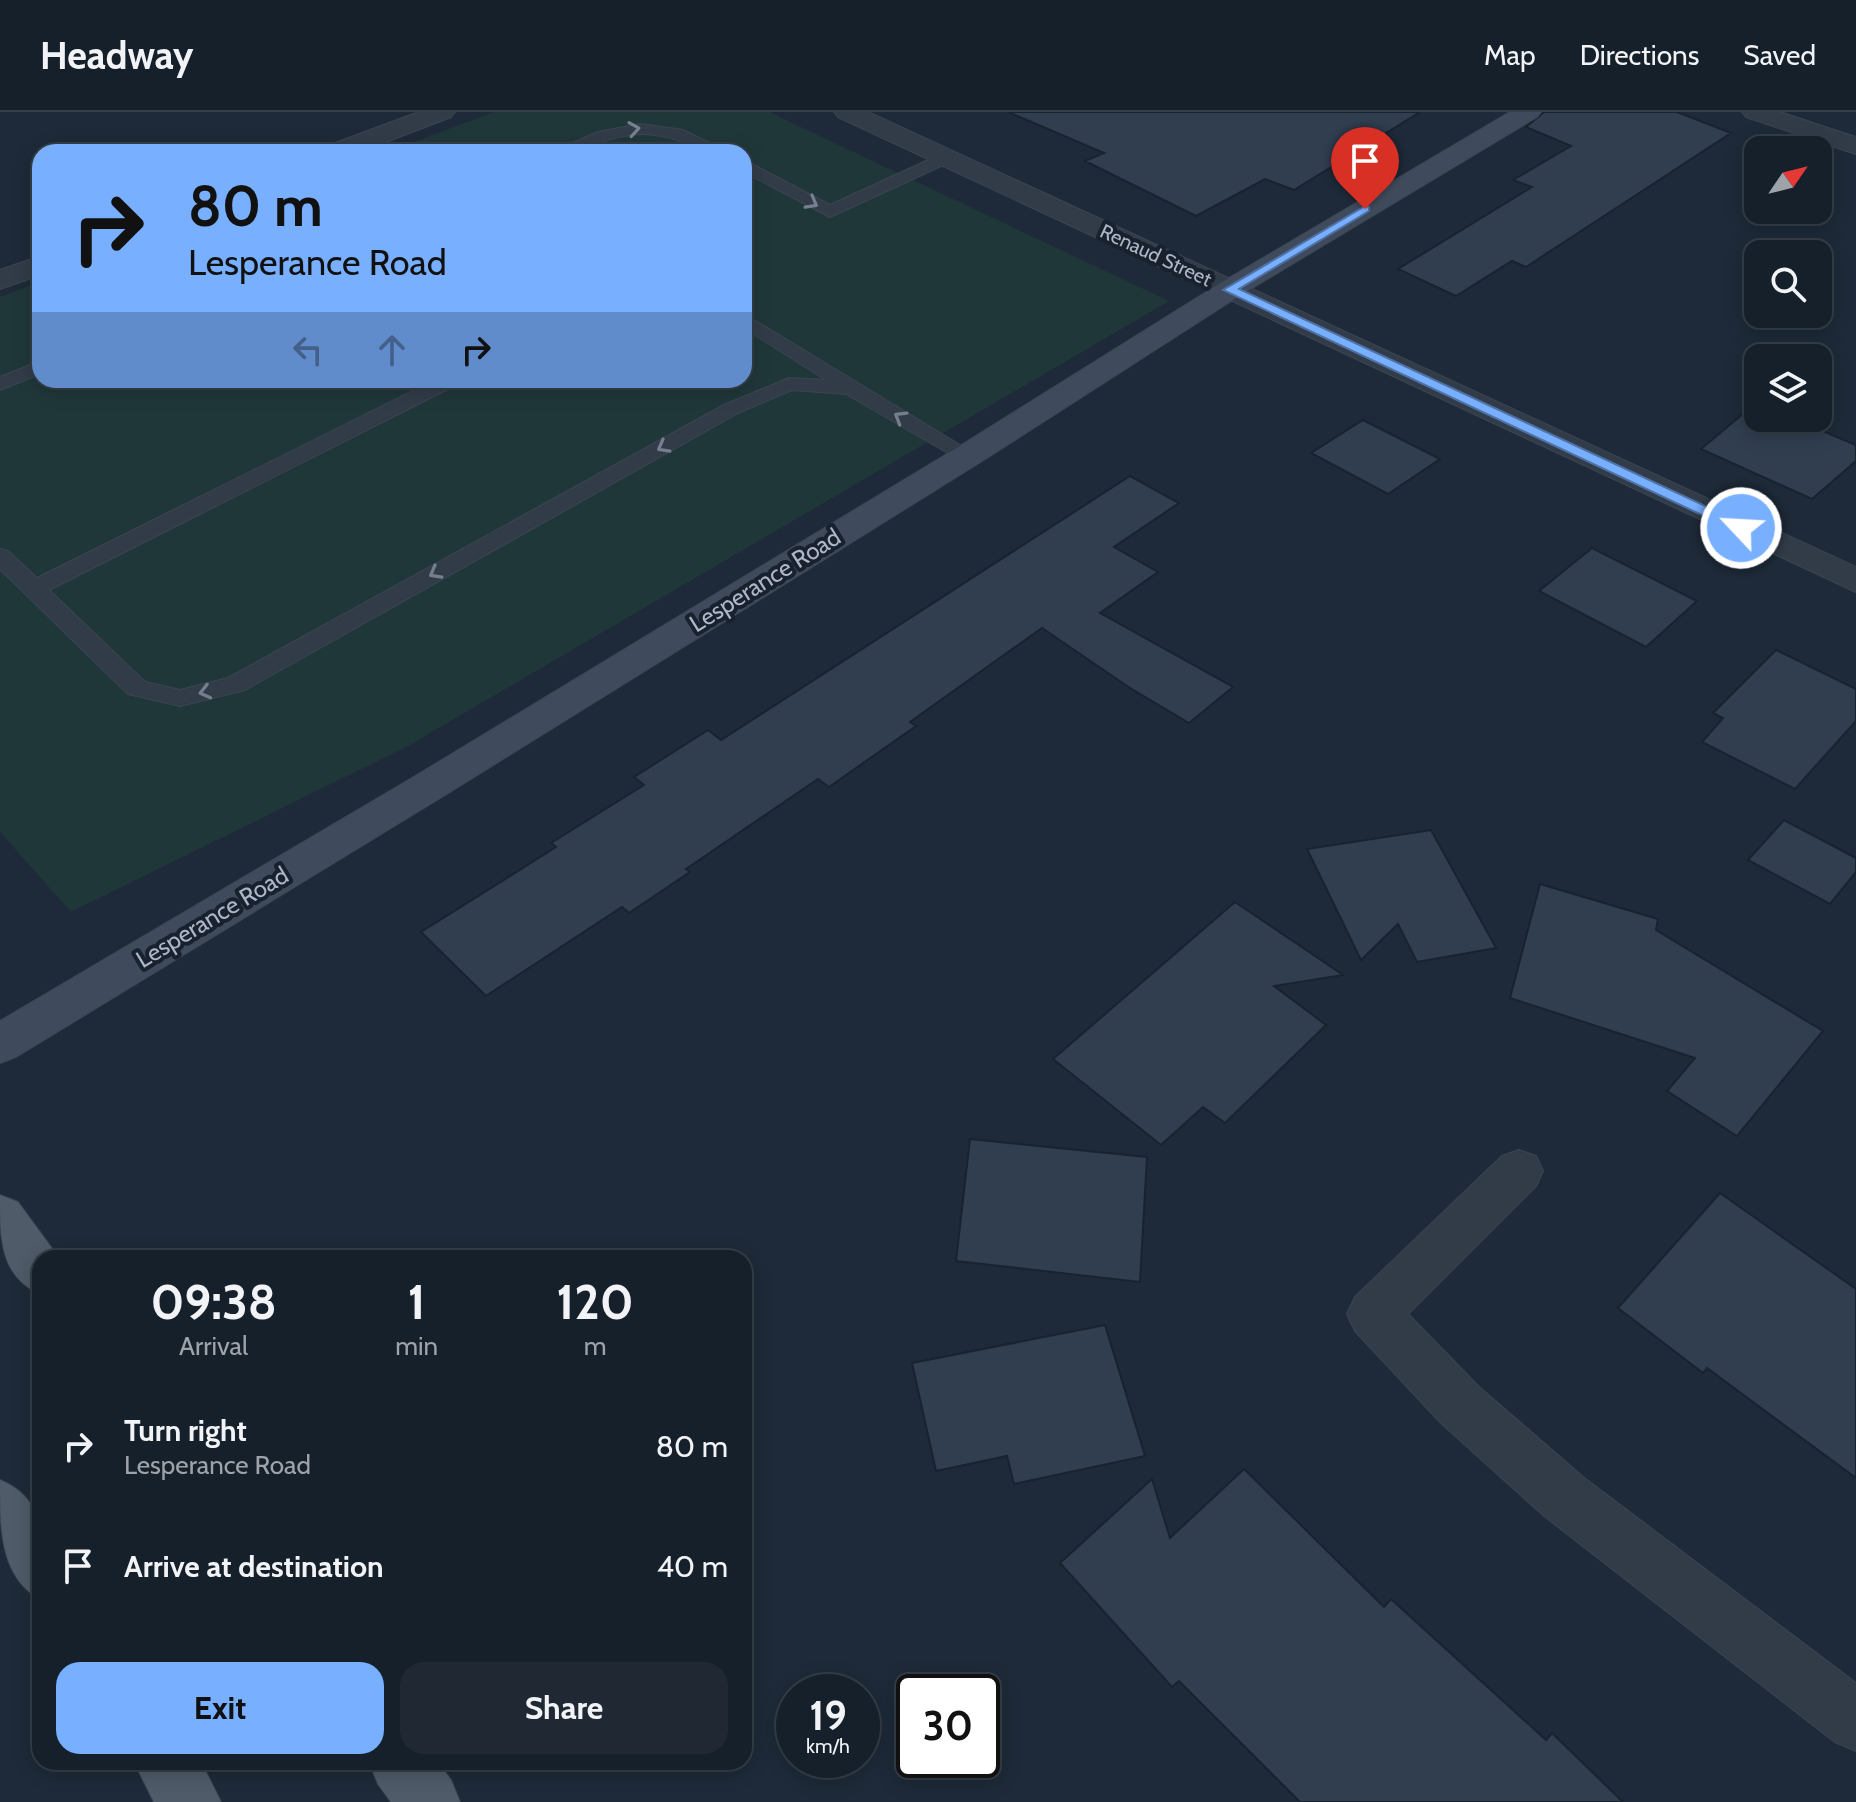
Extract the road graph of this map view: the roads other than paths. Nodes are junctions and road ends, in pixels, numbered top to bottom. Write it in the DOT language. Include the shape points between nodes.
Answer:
graph roads {
  1 [pos="442,112"];
  2 [pos="847,112"];
  3 [pos="1528,112"];
  4 [pos="1755,112"];
  5 [pos="357,144"];
  6 [pos="580,144"];
  7 [pos="706,144"];
  8 [pos="1856,146"];
  9 [pos="946,157"];
  10 [pos="752,169"];
  11 [pos="32,268"];
  12 [pos="0,280"];
  13 [pos="1229,290"];
  14 [pos="752,325"];
  15 [pos="32,370"];
  16 [pos="0,384"];
  17 [pos="435,388"];
  18 [pos="851,388"];
  19 [pos="967,456"];
  20 [pos="0,556"];
  21 [pos="1856,581"];
  22 [pos="34,589"];
  23 [pos="0,1044"];
  24 [pos="1519,1171"];
  25 [pos="0,1217"];
  26 [pos="32,1260"];
  27 [pos="0,1508"];
  28 [pos="32,1558"];
  29 [pos="1856,1721"];
  30 [pos="170,1770"];
  31 [pos="406,1770"];
  32 [pos="190,1802"];
  33 [pos="429,1802"];
  1 -- 5 [label="street"];
  2 -- 9 [label="street, Renaud Street"];
  3 -- 13 [label="main road, Lesperance Road"];
  4 -- 8 [label="street"];
  6 -- 7 [label="lane, one-way" via="604,134 651,127"];
  10 -- 9 [label="lane, one-way" via="830,212"];
  9 -- 13 [label="street, Renaud Street"];
  11 -- 12 [label="street"];
  13 -- 19 [label="main road, Lesperance Road"];
  13 -- 21 [label="street, Renaud Street"];
  14 -- 18 [label="lane"];
  15 -- 16 [label="lane"];
  17 -- 22 [label="lane"];
  19 -- 18 [label="lane, one-way"];
  18 -- 22 [label="lane, one-way" via="789,384 731,409 236,684 194,695 180,698 137,688"];
  19 -- 23 [label="main road, Lesperance Road"];
  20 -- 22 [label="lane"];
  24 -- 29 [label="street" via="1373,1314 1460,1405 1563,1496"];
  25 -- 26 [label="main road"];
  27 -- 28 [label="main road"];
  30 -- 32 [label="main road"];
  31 -- 33 [label="main road"];
}
